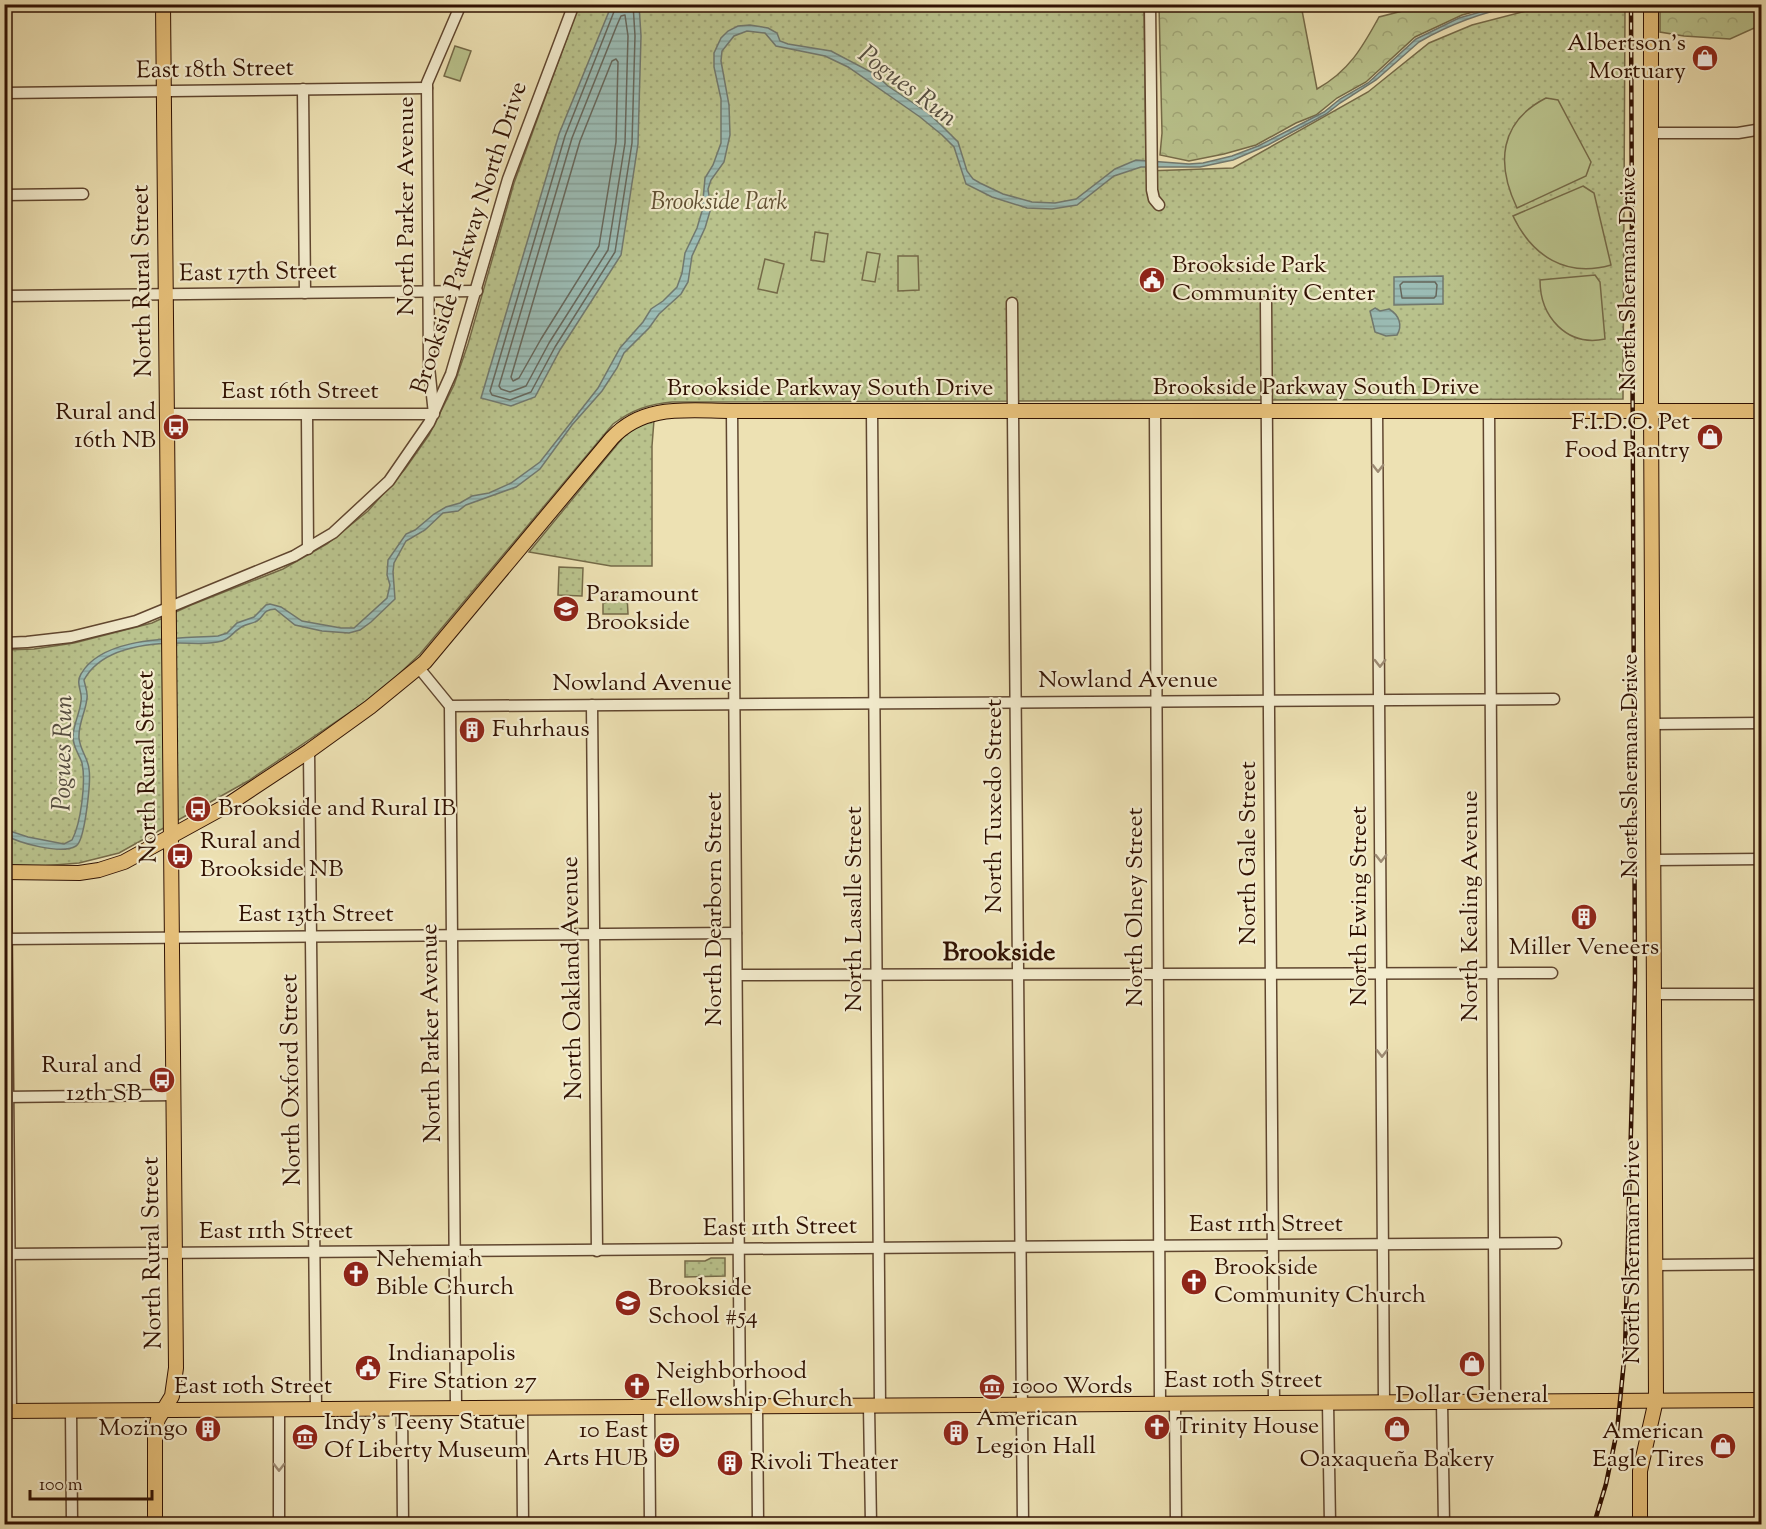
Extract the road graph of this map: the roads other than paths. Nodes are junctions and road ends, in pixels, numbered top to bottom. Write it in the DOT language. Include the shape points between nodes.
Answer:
graph roads {
  1 [pos="163,4"];
  2 [pos="461,4"];
  3 [pos="574,4"];
  4 [pos="1150,4"];
  5 [pos="1651,4"];
  6 [pos="427,88"];
  7 [pos="303,89"];
  8 [pos="164,92"];
  9 [pos="4,93"];
  10 [pos="1761,129"];
  11 [pos="1652,133"];
  12 [pos="83,194"];
  13 [pos="4,195"];
  14 [pos="1159,205"];
  15 [pos="477,291"];
  16 [pos="429,292"];
  17 [pos="305,293"];
  18 [pos="166,294"];
  19 [pos="4,296"];
  20 [pos="1266,302"];
  21 [pos="1012,303"];
  22 [pos="1155,410"];
  23 [pos="1267,410"];
  24 [pos="1377,410"];
  25 [pos="1489,410"];
  26 [pos="1651,410"];
  27 [pos="732,411"];
  28 [pos="872,411"];
  29 [pos="1013,411"];
  30 [pos="1761,411"];
  31 [pos="167,414"];
  32 [pos="434,414"];
  33 [pos="307,415"];
  34 [pos="308,549"];
  35 [pos="169,615"];
  36 [pos="4,643"];
  37 [pos="419,668"];
  38 [pos="1554,699"];
  39 [pos="1491,700"];
  40 [pos="1269,701"];
  41 [pos="1380,701"];
  42 [pos="1016,702"];
  43 [pos="1156,702"];
  44 [pos="874,703"];
  45 [pos="734,704"];
  46 [pos="592,705"];
  47 [pos="450,706"];
  48 [pos="1761,723"];
  49 [pos="1653,724"];
  50 [pos="309,751"];
  51 [pos="171,837"];
  52 [pos="1761,859"];
  53 [pos="1654,860"];
  54 [pos="5,872"];
  55 [pos="736,933"];
  56 [pos="594,934"];
  57 [pos="452,935"];
  58 [pos="311,936"];
  59 [pos="172,938"];
  60 [pos="5,939"];
  61 [pos="1382,973"];
  62 [pos="1492,973"];
  63 [pos="1552,973"];
  64 [pos="1158,974"];
  65 [pos="1271,974"];
  66 [pos="737,975"];
  67 [pos="877,975"];
  68 [pos="1018,975"];
  69 [pos="1654,994"];
  70 [pos="1761,994"];
  71 [pos="174,1095"];
  72 [pos="6,1097"];
  73 [pos="1556,1243"];
  74 [pos="1494,1244"];
  75 [pos="1383,1245"];
  76 [pos="1272,1246"];
  77 [pos="1159,1247"];
  78 [pos="879,1248"];
  79 [pos="1019,1248"];
  80 [pos="739,1250"];
  81 [pos="597,1251"];
  82 [pos="315,1252"];
  83 [pos="455,1252"];
  84 [pos="175,1253"];
  85 [pos="7,1254"];
  86 [pos="1761,1264"];
  87 [pos="1655,1265"];
  88 [pos="1656,1400"];
  89 [pos="1761,1400"];
  90 [pos="1384,1402"];
  91 [pos="1442,1402"];
  92 [pos="1495,1402"];
  93 [pos="1274,1403"];
  94 [pos="1328,1403"];
  95 [pos="1160,1404"];
  96 [pos="1175,1404"];
  97 [pos="1022,1405"];
  98 [pos="875,1406"];
  99 [pos="649,1407"];
  100 [pos="740,1407"];
  101 [pos="757,1407"];
  102 [pos="456,1408"];
  103 [pos="522,1408"];
  104 [pos="316,1409"];
  105 [pos="402,1409"];
  106 [pos="163,1410"];
  107 [pos="279,1410"];
  108 [pos="8,1411"];
  109 [pos="71,1411"];
  110 [pos="1761,1442"];
  111 [pos="72,1524"];
  112 [pos="155,1524"];
  113 [pos="279,1524"];
  114 [pos="403,1524"];
  115 [pos="523,1524"];
  116 [pos="650,1524"];
  117 [pos="758,1524"];
  118 [pos="870,1524"];
  119 [pos="1023,1524"];
  120 [pos="1176,1524"];
  121 [pos="1330,1524"];
  122 [pos="1444,1524"];
  123 [pos="1640,1524"];
  1 -- 8 [label="main road, North Rural Street"];
  2 -- 6 [label="street, North Parker Avenue"];
  3 -- 15 [label="street, Brookside Parkway North Drive" via="511,170"];
  4 -- 14 [label="street" via="1153,195"];
  5 -- 11 [label="main road, North Sherman Drive"];
  6 -- 7 [label="street, East 18th Street"];
  6 -- 16 [label="street, North Parker Avenue"];
  7 -- 8 [label="street, East 18th Street"];
  7 -- 17 [label="street"];
  8 -- 9 [label="street, East 18th Street"];
  8 -- 18 [label="main road, North Rural Street"];
  10 -- 11 [label="street" via="1738,133"];
  11 -- 26 [label="main road, North Sherman Drive"];
  12 -- 13 [label="street"];
  15 -- 16 [label="street, East 17th Street"];
  15 -- 32 [label="street, Brookside Parkway North Drive"];
  16 -- 17 [label="street, East 17th Street"];
  16 -- 32 [label="street, North Parker Avenue" via="429,367"];
  17 -- 18 [label="street, East 17th Street"];
  18 -- 19 [label="street, East 17th Street"];
  18 -- 31 [label="main road, North Rural Street"];
  20 -- 23 [label="street, North Gale Street"];
  21 -- 29 [label="street, North Tuxedo Street"];
  22 -- 23 [label="main road, Brookside Parkway South Drive"];
  22 -- 29 [label="main road, Brookside Parkway South Drive"];
  22 -- 43 [label="street, North Olney Street"];
  23 -- 24 [label="main road, Brookside Parkway South Drive"];
  23 -- 40 [label="street, North Gale Street"];
  24 -- 25 [label="main road, Brookside Parkway South Drive"];
  24 -- 41 [label="street, North Ewing Street, one-way"];
  25 -- 26 [label="main road, Brookside Parkway South Drive"];
  25 -- 39 [label="street, North Kealing Avenue"];
  26 -- 30 [label="main road"];
  26 -- 49 [label="main road, North Sherman Drive"];
  27 -- 28 [label="main road, Brookside Parkway South Drive"];
  27 -- 37 [label="main road, Brookside Parkway South Drive" via="655,413 620,430"];
  27 -- 45 [label="street, North Dearborn Street"];
  28 -- 29 [label="main road, Brookside Parkway South Drive"];
  28 -- 44 [label="street, North Lasalle Street"];
  29 -- 42 [label="street, North Tuxedo Street"];
  31 -- 33 [label="street, East 16th Street"];
  31 -- 35 [label="main road, North Rural Street"];
  32 -- 33 [label="street, East 16th Street"];
  32 -- 34 [label="street, Brookside Parkway North Drive" via="389,481 333,533"];
  33 -- 34 [label="street"];
  34 -- 35 [label="street, Brookside Parkway North Drive"];
  35 -- 36 [label="street, Brookside Parkway North Drive" via="79,635"];
  35 -- 51 [label="main road, North Rural Street"];
  37 -- 47 [label="street"];
  37 -- 50 [label="main road, Brookside Parkway South Drive"];
  38 -- 39 [label="street, Nowland Avenue"];
  39 -- 41 [label="street, Nowland Avenue"];
  39 -- 62 [label="street, North Kealing Avenue"];
  40 -- 41 [label="street, Nowland Avenue"];
  40 -- 43 [label="street, Nowland Avenue"];
  40 -- 65 [label="street, North Gale Street"];
  41 -- 61 [label="street, North Ewing Street, one-way"];
  42 -- 43 [label="street, Nowland Avenue"];
  42 -- 44 [label="street, Nowland Avenue"];
  42 -- 68 [label="street, North Tuxedo Street"];
  43 -- 64 [label="street, North Olney Street"];
  44 -- 45 [label="street, Nowland Avenue"];
  44 -- 67 [label="street, North Lasalle Street"];
  45 -- 46 [label="street, Nowland Avenue"];
  45 -- 55 [label="street, North Dearborn Street"];
  46 -- 47 [label="street, Nowland Avenue"];
  46 -- 56 [label="street, North Oakland Avenue"];
  47 -- 57 [label="street, North Parker Avenue"];
  48 -- 49 [label="street"];
  49 -- 53 [label="main road, North Sherman Drive"];
  50 -- 51 [label="main road, Brookside Parkway South Drive"];
  50 -- 58 [label="street, North Oxford Street"];
  51 -- 54 [label="main road, Brookside Parkway South Drive" via="124,862 99,870"];
  51 -- 59 [label="main road, North Rural Street"];
  52 -- 53 [label="street"];
  53 -- 69 [label="main road, North Sherman Drive"];
  54 -- 60 [label="street"];
  55 -- 56 [label="street, East 13th Street"];
  55 -- 66 [label="street, North Dearborn Street"];
  56 -- 57 [label="street, East 13th Street"];
  56 -- 81 [label="street, North Oakland Avenue"];
  57 -- 58 [label="street, East 13th Street"];
  57 -- 83 [label="street, North Parker Avenue"];
  58 -- 59 [label="street, East 13th Street"];
  58 -- 82 [label="street, North Oxford Street"];
  59 -- 60 [label="street, East 13th Street"];
  59 -- 71 [label="main road, North Rural Street"];
  60 -- 72 [label="street"];
  61 -- 62 [label="street"];
  61 -- 65 [label="street"];
  61 -- 75 [label="street, North Ewing Street, one-way"];
  62 -- 63 [label="street"];
  62 -- 74 [label="street, North Kealing Avenue"];
  64 -- 65 [label="street"];
  64 -- 68 [label="street"];
  64 -- 77 [label="street, North Olney Street"];
  65 -- 76 [label="street, North Gale Street"];
  66 -- 67 [label="street"];
  66 -- 80 [label="street, North Dearborn Street"];
  67 -- 68 [label="street"];
  67 -- 78 [label="street, North Lasalle Street"];
  68 -- 79 [label="street, North Tuxedo Street"];
  69 -- 70 [label="street"];
  69 -- 87 [label="main road, North Sherman Drive"];
  71 -- 72 [label="street"];
  71 -- 84 [label="main road, North Rural Street"];
  72 -- 85 [label="street"];
  73 -- 74 [label="street, East 11th Street"];
  74 -- 75 [label="street, East 11th Street"];
  74 -- 92 [label="street, North Kealing Avenue"];
  75 -- 76 [label="street, East 11th Street"];
  75 -- 90 [label="street, North Ewing Street"];
  76 -- 77 [label="street, East 11th Street"];
  76 -- 93 [label="street, North Gale Street"];
  77 -- 79 [label="street, East 11th Street"];
  77 -- 95 [label="street, North Olney Street"];
  78 -- 79 [label="street, East 11th Street"];
  78 -- 80 [label="street, East 11th Street"];
  78 -- 98 [label="street, North Lasalle Street"];
  79 -- 97 [label="street, North Tuxedo Street"];
  80 -- 81 [label="street, East 11th Street"];
  80 -- 100 [label="street, North Dearborn Street"];
  81 -- 83 [label="street, East 11th Street"];
  82 -- 83 [label="street, East 11th Street"];
  82 -- 84 [label="street, East 11th Street"];
  82 -- 104 [label="street, North Oxford Street"];
  83 -- 102 [label="street, North Parker Avenue"];
  84 -- 85 [label="street, East 11th Street"];
  84 -- 106 [label="main road, North Rural Street" via="176,1377 172,1396"];
  85 -- 108 [label="street"];
  86 -- 87 [label="street"];
  87 -- 88 [label="main road, North Sherman Drive"];
  88 -- 89 [label="main road, East 10th Street"];
  88 -- 92 [label="main road, East 10th Street"];
  88 -- 123 [label="main road, North Sherman Drive" via="1640,1471"];
  89 -- 110 [label="street"];
  90 -- 91 [label="main road, East 10th Street"];
  90 -- 94 [label="main road, East 10th Street"];
  91 -- 92 [label="main road, East 10th Street"];
  91 -- 122 [label="street"];
  93 -- 94 [label="main road, East 10th Street"];
  93 -- 96 [label="main road, East 10th Street"];
  94 -- 121 [label="street"];
  95 -- 96 [label="main road, East 10th Street"];
  95 -- 97 [label="main road, East 10th Street"];
  96 -- 120 [label="street"];
  97 -- 98 [label="main road, East 10th Street"];
  97 -- 119 [label="street, North Tuxedo Street"];
  98 -- 101 [label="main road, East 10th Street"];
  98 -- 118 [label="street, North Lasalle Street"];
  99 -- 100 [label="main road, East 10th Street"];
  99 -- 103 [label="main road, East 10th Street"];
  99 -- 116 [label="street"];
  100 -- 101 [label="main road, East 10th Street"];
  101 -- 117 [label="street"];
  102 -- 103 [label="main road, East 10th Street"];
  102 -- 105 [label="main road, East 10th Street"];
  103 -- 115 [label="street"];
  104 -- 105 [label="main road, East 10th Street"];
  104 -- 107 [label="main road, East 10th Street"];
  105 -- 114 [label="street"];
  106 -- 107 [label="main road, East 10th Street"];
  106 -- 109 [label="main road, East 10th Street"];
  106 -- 112 [label="main road, North Rural Street" via="155,1432"];
  107 -- 113 [label="street, one-way"];
  108 -- 109 [label="main road, East 10th Street"];
  109 -- 111 [label="street"];
}
